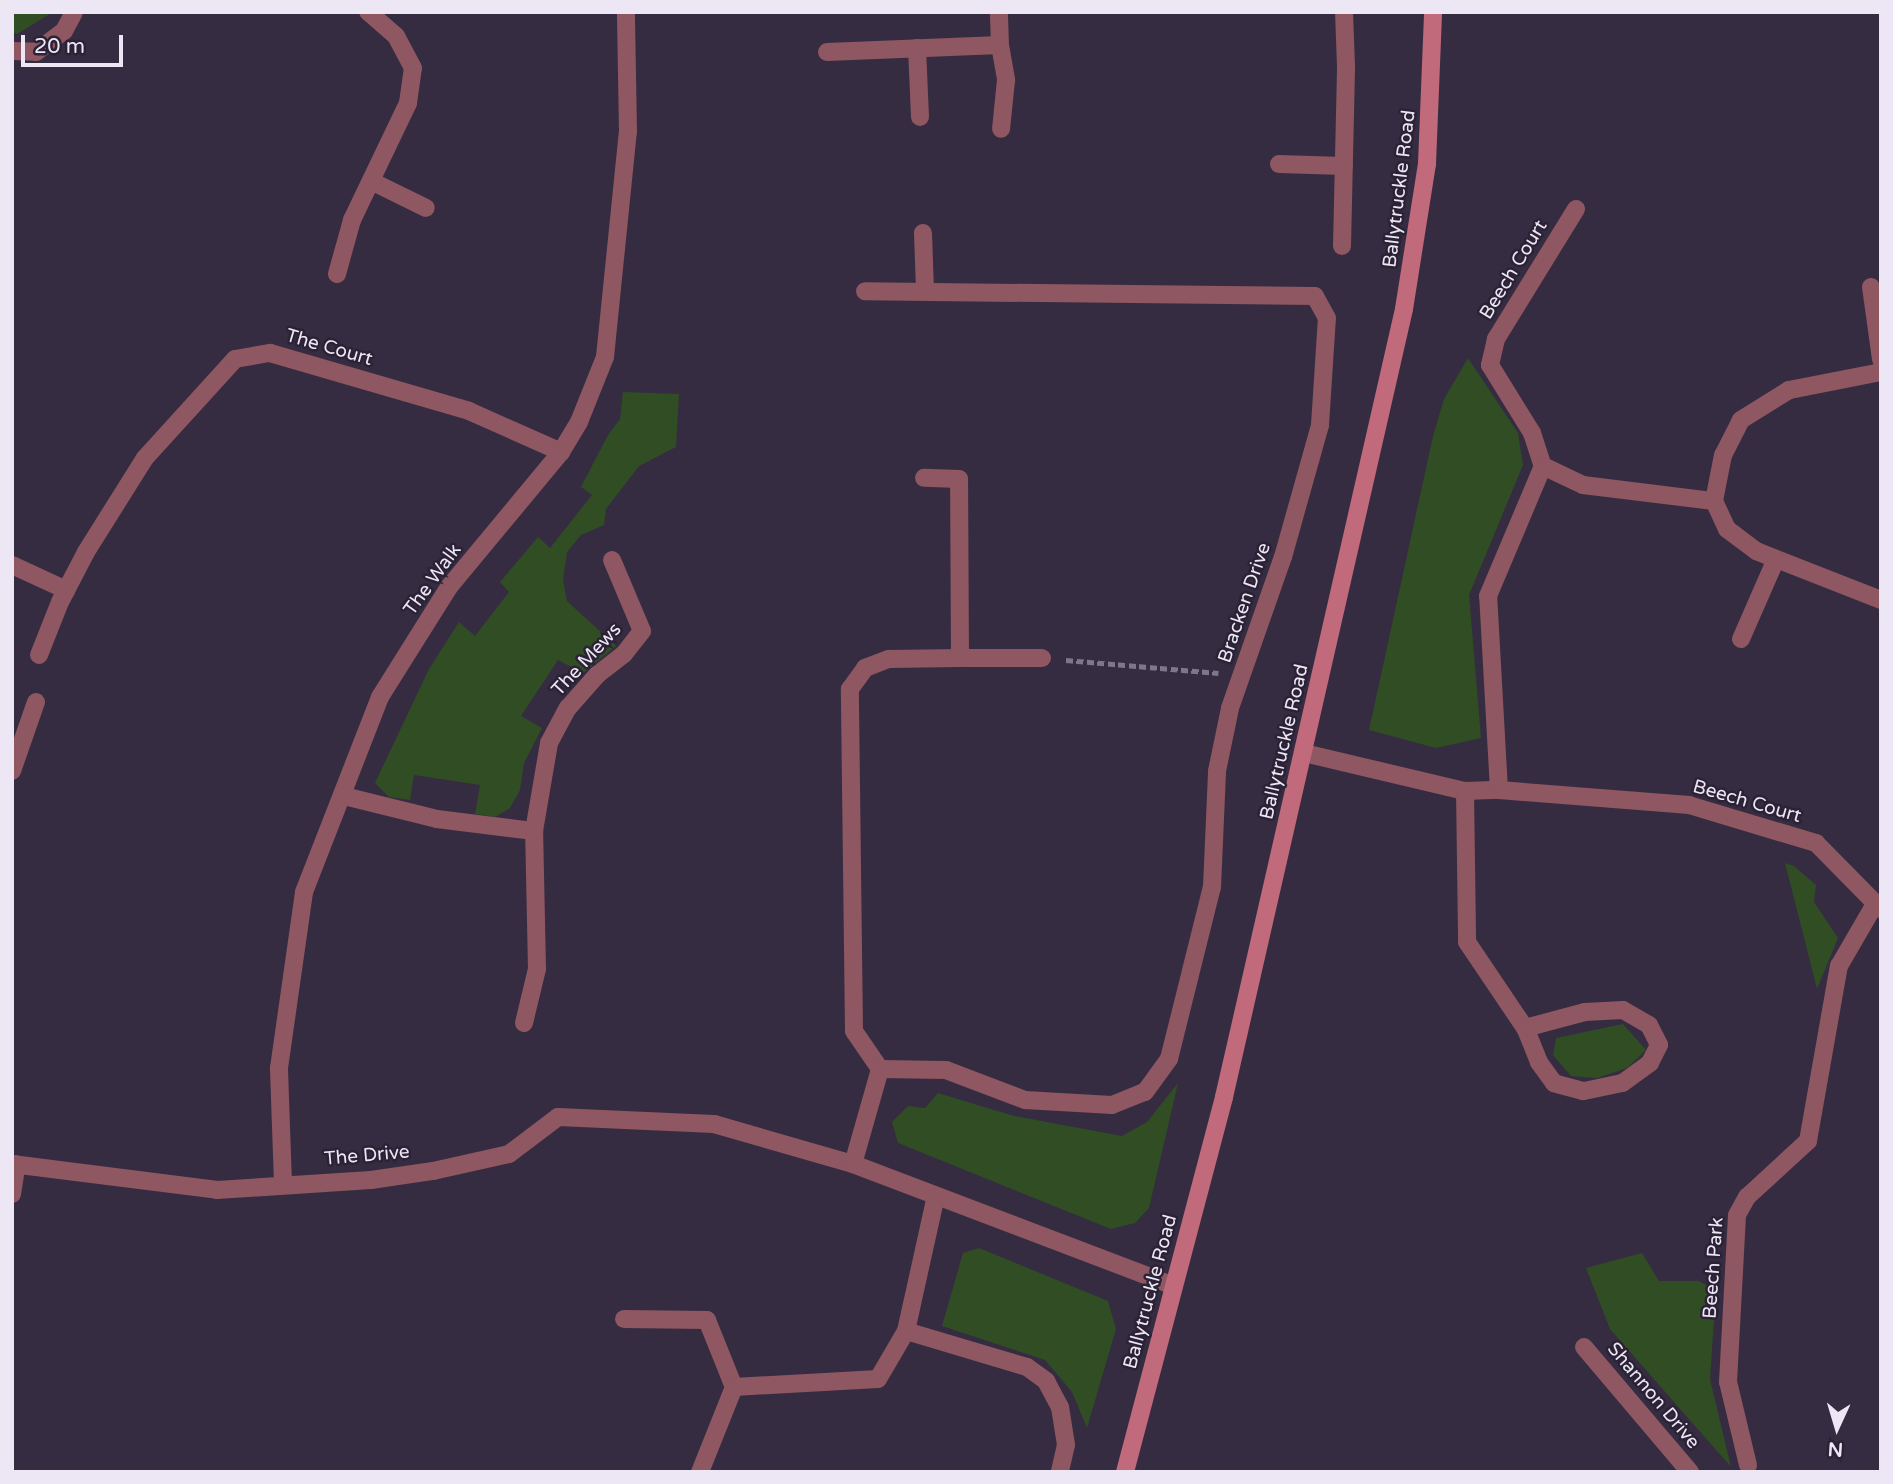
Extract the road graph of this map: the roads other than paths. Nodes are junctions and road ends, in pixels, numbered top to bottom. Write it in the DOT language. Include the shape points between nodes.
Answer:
graph roads {
  1 [pos="74,12"];
  2 [pos="368,12"];
  3 [pos="626,12"];
  4 [pos="999,12"];
  5 [pos="1344,12"];
  6 [pos="1433,12"];
  7 [pos="1000,45"];
  8 [pos="917,48"];
  9 [pos="12,51"];
  10 [pos="827,52"];
  11 [pos="920,117"];
  12 [pos="1001,130"];
  13 [pos="1279,164"];
  14 [pos="1344,166"];
  15 [pos="371,181"];
  16 [pos="426,208"];
  17 [pos="1576,209"];
  18 [pos="923,233"];
  19 [pos="1342,246"];
  20 [pos="337,274"];
  21 [pos="1871,287"];
  22 [pos="865,291"];
  23 [pos="925,291"];
  24 [pos="1881,359"];
  25 [pos="1881,372"];
  26 [pos="561,452"];
  27 [pos="1544,466"];
  28 [pos="924,478"];
  29 [pos="1714,501"];
  30 [pos="1776,559"];
  31 [pos="612,560"];
  32 [pos="12,565"];
  33 [pos="66,590"];
  34 [pos="1881,600"];
  35 [pos="1741,639"];
  36 [pos="39,654"];
  37 [pos="960,658"];
  38 [pos="1042,658"];
  39 [pos="36,702"];
  40 [pos="1304,753"];
  41 [pos="12,771"];
  42 [pos="1499,790"];
  43 [pos="1465,791"];
  44 [pos="344,796"];
  45 [pos="534,831"];
  46 [pos="1878,906"];
  47 [pos="524,1023"];
  48 [pos="1525,1028"];
  49 [pos="880,1069"];
  50 [pos="15,1164"];
  51 [pos="853,1164"];
  52 [pos="284,1184"];
  53 [pos="12,1194"];
  54 [pos="936,1196"];
  55 [pos="1174,1286"];
  56 [pos="624,1319"];
  57 [pos="906,1331"];
  58 [pos="1584,1347"];
  59 [pos="734,1387"];
  60 [pos="1748,1465"];
  61 [pos="700,1472"];
  62 [pos="1060,1472"];
  63 [pos="1125,1472"];
  64 [pos="1690,1472"];
  1 -- 9 [label="street" via="64,31 36,52"];
  2 -- 15 [label="street" via="396,36 413,68 408,103"];
  3 -- 26 [label="street, The Walk" via="628,132 604,357 579,422"];
  4 -- 7 [label="street"];
  5 -- 14 [label="street"];
  6 -- 40 [label="street, Ballytruckle Road" via="1430,120 1419,229"];
  7 -- 8 [label="street"];
  7 -- 12 [label="street" via="1006,80"];
  8 -- 10 [label="street"];
  8 -- 11 [label="street"];
  13 -- 14 [label="street"];
  14 -- 19 [label="street"];
  15 -- 16 [label="street"];
  15 -- 20 [label="street" via="352,220"];
  17 -- 27 [label="street, Beech Court" via="1496,339 1490,365 1532,433"];
  18 -- 23 [label="street"];
  21 -- 24 [label="street"];
  22 -- 23 [label="street, Bracken Drive"];
  23 -- 49 [label="street, Bracken Drive" via="1315,296 1327,318 1320,425 1283,557 1230,708 1218,764 1212,887 1170,1059 1145,1092 1112,1105 1025,1100 946,1070"];
  25 -- 29 [label="street" via="1789,390 1741,420 1723,455"];
  26 -- 33 [label="street, The Court" via="469,411 271,353 235,359 145,458"];
  26 -- 44 [label="street, The Walk" via="449,587 380,697"];
  27 -- 29 [label="street" via="1583,485"];
  27 -- 42 [label="street" via="1488,596"];
  28 -- 37 [label="street" via="959,479"];
  29 -- 30 [label="street" via="1727,528 1756,551"];
  30 -- 34 [label="street"];
  30 -- 35 [label="street"];
  31 -- 45 [label="street, The Mews" via="642,631 568,708 549,743"];
  32 -- 33 [label="street"];
  33 -- 36 [label="street, The Court"];
  37 -- 38 [label="street"];
  37 -- 49 [label="street" via="889,659 864,668 850,689 854,1031"];
  39 -- 41 [label="street"];
  40 -- 43 [label="street, Beech Court"];
  40 -- 55 [label="street, Ballytruckle Road" via="1224,1097"];
  42 -- 43 [label="street, Beech Court"];
  42 -- 46 [label="street, Beech Court" via="1689,805 1816,843"];
  43 -- 48 [label="street" via="1467,942"];
  44 -- 45 [label="street" via="437,819"];
  44 -- 52 [label="street, The Walk" via="304,892 279,1068"];
  45 -- 47 [label="street, The Mews" via="537,969"];
  46 -- 60 [label="street, Beech Park" via="1839,966 1808,1142 1747,1197 1737,1215 1728,1382"];
  48 -- 48 [label="street" via="1586,1012 1623,1010 1649,1025 1659,1045 1650,1063 1622,1083 1583,1091 1554,1083"];
  49 -- 51 [label="street"];
  50 -- 52 [label="street, The Drive" via="217,1190"];
  50 -- 53 [label="street"];
  51 -- 52 [label="street, The Drive" via="714,1124 558,1117 509,1154 371,1180"];
  51 -- 54 [label="street, The Drive"];
  54 -- 55 [label="street, The Drive"];
  54 -- 57 [label="street"];
  55 -- 63 [label="street, Ballytruckle Road"];
  56 -- 59 [label="street" via="707,1320"];
  57 -- 59 [label="street" via="878,1379"];
  57 -- 62 [label="street" via="1027,1367 1046,1381 1060,1407 1066,1445"];
  58 -- 64 [label="street, Shannon Drive"];
  59 -- 61 [label="street"];
}
